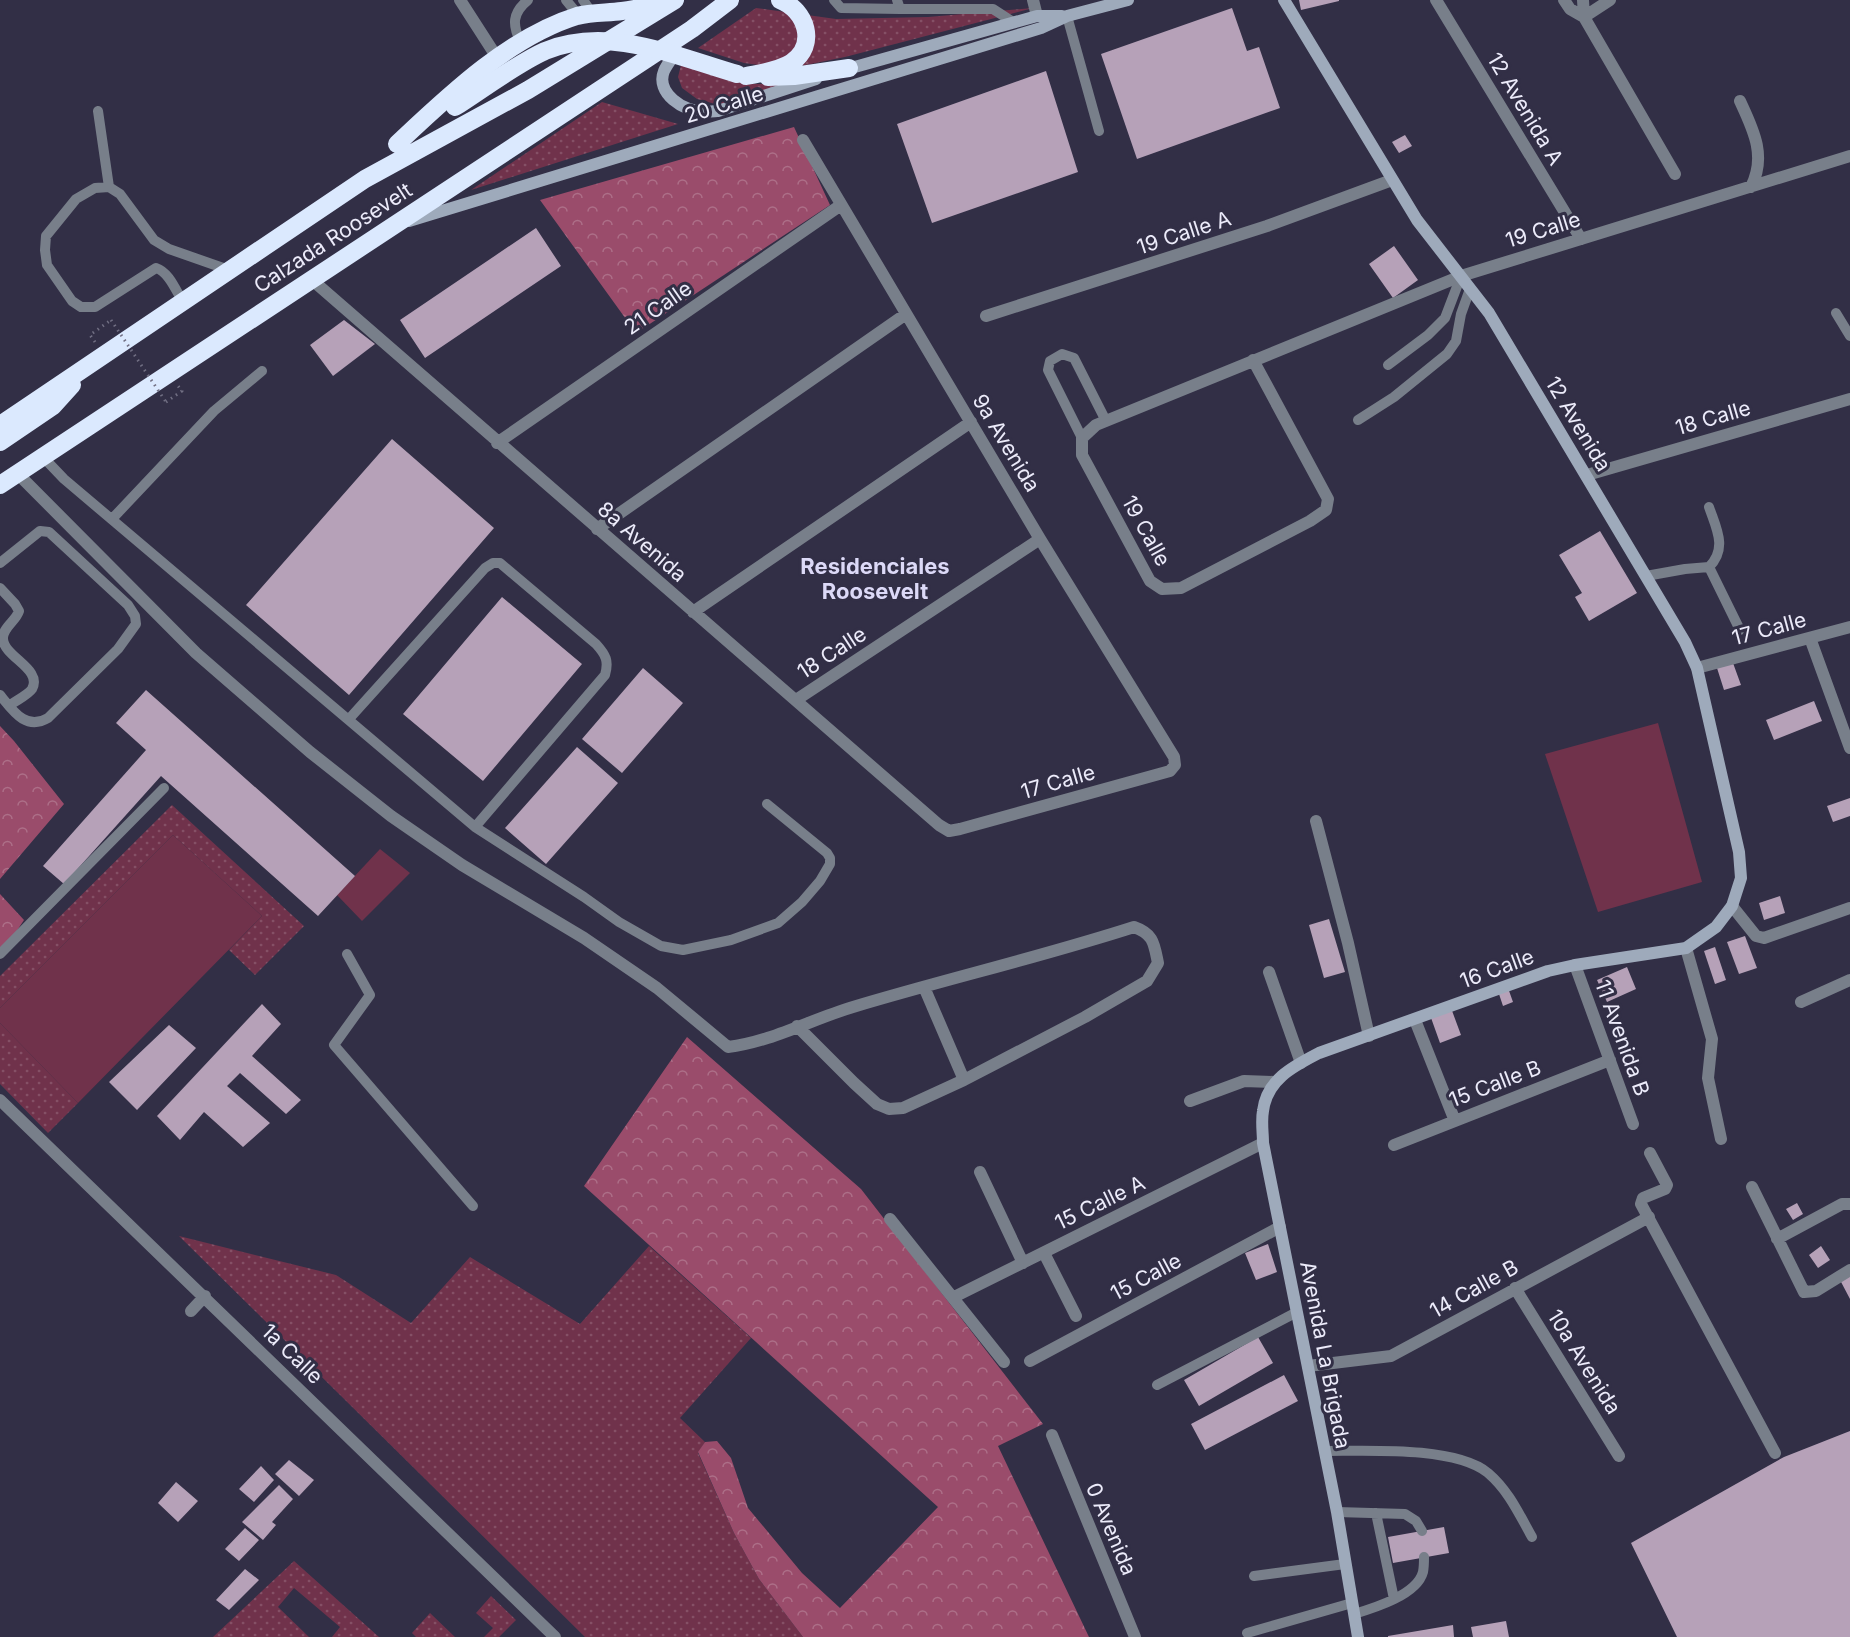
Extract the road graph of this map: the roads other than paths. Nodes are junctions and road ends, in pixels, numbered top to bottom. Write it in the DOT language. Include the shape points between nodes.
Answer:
graph roads {
  1 [pos="460,0"];
  2 [pos="528,0"];
  3 [pos="566,0"];
  4 [pos="731,0"];
  5 [pos="780,0"];
  6 [pos="834,0"];
  7 [pos="1033,0"];
  8 [pos="1128,0"];
  9 [pos="1284,0"];
  10 [pos="1436,0"];
  11 [pos="1564,0"];
  12 [pos="1583,0"];
  13 [pos="1610,0"];
  14 [pos="673,1"];
  15 [pos="898,5"];
  16 [pos="584,10"];
  17 [pos="1067,15"];
  18 [pos="1037,16"];
  19 [pos="1584,17"];
  20 [pos="1013,22"];
  21 [pos="692,29"];
  22 [pos="521,43"];
  23 [pos="498,58"];
  24 [pos="849,68"];
  25 [pos="741,75"];
  26 [pos="1740,101"];
  27 [pos="98,111"];
  28 [pos="1099,131"];
  29 [pos="803,140"];
  30 [pos="397,144"];
  31 [pos="1850,156"];
  32 [pos="1675,174"];
  33 [pos="365,179"];
  34 [pos="1392,180"];
  35 [pos="109,186"];
  36 [pos="1751,187"];
  37 [pos="841,205"];
  38 [pos="390,227"];
  39 [pos="1581,239"];
  40 [pos="169,249"];
  41 [pos="156,268"];
  42 [pos="229,270"];
  43 [pos="1461,276"];
  44 [pos="311,279"];
  45 [pos="1470,289"];
  46 [pos="183,302"];
  47 [pos="1836,313"];
  48 [pos="906,314"];
  49 [pos="986,316"];
  50 [pos="1850,336"];
  51 [pos="1254,360"];
  52 [pos="92,364"];
  53 [pos="1388,365"];
  54 [pos="262,371"];
  55 [pos="1850,399"];
  56 [pos="1358,420"];
  57 [pos="971,422"];
  58 [pos="1106,422"];
  59 [pos="0,425"];
  60 [pos="1082,438"];
  61 [pos="0,442"];
  62 [pos="497,442"];
  63 [pos="43,457"];
  64 [pos="18,474"];
  65 [pos="1587,475"];
  66 [pos="0,485"];
  67 [pos="1709,507"];
  68 [pos="112,519"];
  69 [pos="597,529"];
  70 [pos="1040,539"];
  71 [pos="0,563"];
  72 [pos="1709,567"];
  73 [pos="1646,576"];
  74 [pos="0,588"];
  75 [pos="693,612"];
  76 [pos="1850,627"];
  77 [pos="1740,630"];
  78 [pos="1,636"];
  79 [pos="1810,638"];
  80 [pos="1697,668"];
  81 [pos="0,695"];
  82 [pos="795,700"];
  83 [pos="9,706"];
  84 [pos="349,719"];
  85 [pos="1850,748"];
  86 [pos="1175,765"];
  87 [pos="164,788"];
  88 [pos="767,804"];
  89 [pos="1316,821"];
  90 [pos="475,827"];
  91 [pos="949,831"];
  92 [pos="1732,906"];
  93 [pos="1850,908"];
  94 [pos="1686,948"];
  95 [pos="0,954"];
  96 [pos="347,954"];
  97 [pos="1575,965"];
  98 [pos="1269,972"];
  99 [pos="1850,980"];
  100 [pos="924,987"];
  101 [pos="1802,1002"];
  102 [pos="1415,1020"];
  103 [pos="797,1026"];
  104 [pos="1369,1036"];
  105 [pos="1610,1060"];
  106 [pos="1300,1063"];
  107 [pos="964,1080"];
  108 [pos="1274,1083"];
  109 [pos="0,1100"];
  110 [pos="1190,1101"];
  111 [pos="1455,1121"];
  112 [pos="1633,1124"];
  113 [pos="1721,1139"];
  114 [pos="1263,1143"];
  115 [pos="1394,1145"];
  116 [pos="1650,1153"];
  117 [pos="980,1172"];
  118 [pos="1752,1187"];
  119 [pos="1850,1204"];
  120 [pos="473,1206"];
  121 [pos="1649,1217"];
  122 [pos="890,1219"];
  123 [pos="1280,1227"];
  124 [pos="1777,1239"];
  125 [pos="1044,1252"];
  126 [pos="1023,1263"];
  127 [pos="1850,1270"];
  128 [pos="1515,1288"];
  129 [pos="205,1296"];
  130 [pos="954,1297"];
  131 [pos="191,1311"];
  132 [pos="1297,1312"];
  133 [pos="1076,1316"];
  134 [pos="1030,1361"];
  135 [pos="1004,1362"];
  136 [pos="1308,1366"];
  137 [pos="1156,1385"];
  138 [pos="1052,1435"];
  139 [pos="1325,1450"];
  140 [pos="1775,1453"];
  141 [pos="1619,1456"];
  142 [pos="1337,1512"];
  143 [pos="1376,1513"];
  144 [pos="1422,1531"];
  145 [pos="1532,1537"];
  146 [pos="1424,1557"];
  147 [pos="1345,1564"];
  148 [pos="1254,1576"];
  149 [pos="1394,1599"];
  150 [pos="1353,1609"];
  151 [pos="1247,1633"];
  152 [pos="555,1637"];
  153 [pos="1135,1637"];
  154 [pos="1358,1637"];
  1 -- 23 [label="street"];
  2 -- 22 [label="lane" via="514,18"];
  3 -- 16 [label="lane"];
  4 -- 21 [label="highway, Calzada Roosevelt"];
  5 -- 25 [label="highway" via="792,6 803,19 807,36 803,50 784,66"];
  6 -- 15 [label="lane" via="841,9"];
  7 -- 18 [label="street"];
  8 -- 17 [label="main road, 20 Calle"];
  9 -- 34 [label="main road, 12 Avenida"];
  10 -- 39 [label="street, 12 Avenida A"];
  11 -- 19 [label="street"];
  12 -- 19 [label="street"];
  13 -- 19 [label="street"];
  14 -- 16 [label="highway" via="620,11"];
  14 -- 33 [label="highway, Calzada Roosevelt" via="528,90"];
  15 -- 20 [label="lane" via="993,9"];
  16 -- 22 [label="highway"];
  17 -- 18 [label="main road, 20 Calle"];
  17 -- 28 [label="lane"];
  17 -- 38 [label="main road, 20 Calle" via="1041,28"];
  18 -- 20 [label="main road, 20 Calle"];
  19 -- 32 [label="street"];
  20 -- 24 [label="main road, 20 Calle"];
  21 -- 24 [label="main road, 20 Calle" via="662,79 670,97 688,109 718,111"];
  21 -- 38 [label="highway, Calzada Roosevelt"];
  22 -- 23 [label="highway"];
  23 -- 30 [label="highway" via="459,86"];
  24 -- 25 [label="highway" via="794,76"];
  25 -- 30 [label="highway, bridge" via="622,41 558,46 534,57"];
  26 -- 36 [label="street" via="1758,146 1756,177"];
  27 -- 35 [label="lane"];
  29 -- 37 [label="street, 9a Avenida"];
  30 -- 33 [label="highway"];
  31 -- 36 [label="street, 19 Calle"];
  33 -- 42 [label="highway, Calzada Roosevelt"];
  34 -- 43 [label="main road, 12 Avenida" via="1417,220"];
  34 -- 49 [label="street, 19 Calle A" via="1268,226"];
  35 -- 40 [label="lane" via="120,194 154,240"];
  35 -- 41 [label="lane" via="95,188 76,199 46,236 47,265 72,301 81,307 95,307"];
  36 -- 39 [label="street, 19 Calle"];
  37 -- 48 [label="street, 9a Avenida"];
  37 -- 62 [label="street, 21 Calle"];
  38 -- 44 [label="highway, Calzada Roosevelt"];
  39 -- 43 [label="street, 19 Calle"];
  40 -- 41 [label="lane"];
  40 -- 42 [label="lane"];
  41 -- 46 [label="lane" via="166,274"];
  42 -- 46 [label="highway, Calzada Roosevelt"];
  43 -- 45 [label="main road, 12 Avenida"];
  43 -- 51 [label="street, 19 Calle"];
  43 -- 53 [label="lane" via="1445,318"];
  44 -- 62 [label="street, 8a Avenida"];
  44 -- 63 [label="highway, Calzada Roosevelt"];
  45 -- 56 [label="lane" via="1456,341 1447,354"];
  45 -- 65 [label="main road, 12 Avenida"];
  46 -- 52 [label="highway, Calzada Roosevelt"];
  47 -- 50 [label="lane"];
  48 -- 57 [label="street, 9a Avenida"];
  48 -- 69 [label="street"];
  51 -- 58 [label="street, 19 Calle"];
  51 -- 60 [label="street, 19 Calle" via="1328,499 1326,510 1181,588 1162,589 1150,581 1082,455"];
  52 -- 59 [label="highway, Calzada Roosevelt"];
  52 -- 61 [label="highway" via="53,406"];
  54 -- 68 [label="lane" via="214,411"];
  55 -- 65 [label="street, 18 Calle"];
  57 -- 70 [label="street, 9a Avenida"];
  57 -- 75 [label="street"];
  58 -- 60 [label="street, 19 Calle" via="1096,425"];
  58 -- 60 [label="lane" via="1074,358 1062,354 1050,361 1048,370"];
  62 -- 69 [label="street, 8a Avenida"];
  63 -- 64 [label="highway, Calzada Roosevelt"];
  63 -- 68 [label="lane"];
  64 -- 66 [label="highway, Calzada Roosevelt"];
  64 -- 103 [label="street" via="196,653 391,816 657,988 728,1047"];
  65 -- 73 [label="main road, 12 Avenida"];
  67 -- 72 [label="lane" via="1721,540 1716,559"];
  68 -- 84 [label="lane"];
  69 -- 75 [label="street, 8a Avenida"];
  70 -- 82 [label="street, 18 Calle"];
  70 -- 86 [label="street, 9a Avenida" via="1174,757"];
  71 -- 83 [label="lane" via="40,531 49,532 128,605 136,624 118,649 48,718 31,723"];
  72 -- 73 [label="lane"];
  72 -- 77 [label="lane"];
  73 -- 80 [label="main road, 12 Avenida"];
  74 -- 78 [label="lane" via="19,611"];
  75 -- 82 [label="street, 8a Avenida"];
  76 -- 79 [label="street, 17 Calle"];
  78 -- 83 [label="lane" via="6,648 30,670 34,680 32,689"];
  79 -- 80 [label="street, 17 Calle"];
  79 -- 85 [label="street"];
  80 -- 92 [label="main road, 12 Avenida" via="1739,852 1741,878"];
  81 -- 83 [label="lane"];
  82 -- 91 [label="street, 8a Avenida"];
  84 -- 90 [label="lane"];
  84 -- 90 [label="lane" via="493,563 500,563 596,644 608,664 605,675"];
  86 -- 91 [label="street, 17 Calle" via="1170,771"];
  87 -- 95 [label="lane"];
  88 -- 90 [label="lane" via="827,853 830,864 802,902 778,923 731,940 683,950 661,946 619,922"];
  89 -- 104 [label="street"];
  92 -- 93 [label="street" via="1759,938"];
  92 -- 94 [label="main road, 16 Calle" via="1716,927"];
  94 -- 97 [label="main road, 16 Calle"];
  94 -- 113 [label="street" via="1712,1039 1708,1078"];
  96 -- 120 [label="lane" via="370,995 334,1045"];
  97 -- 102 [label="main road, 16 Calle" via="1548,971"];
  97 -- 105 [label="street, 11 Avenida B"];
  98 -- 106 [label="street"];
  99 -- 101 [label="street"];
  100 -- 103 [label="street"];
  100 -- 107 [label="street"];
  100 -- 107 [label="street" via="1134,927 1146,931 1154,943 1158,963 1147,981"];
  102 -- 104 [label="main road, 16 Calle"];
  102 -- 111 [label="street"];
  103 -- 107 [label="street" via="877,1104 889,1109 903,1108"];
  104 -- 106 [label="main road, 16 Calle"];
  105 -- 111 [label="street, 15 Calle B"];
  105 -- 112 [label="street, 11 Avenida B"];
  106 -- 108 [label="main road, 16 Calle"];
  108 -- 110 [label="street" via="1244,1081"];
  108 -- 114 [label="main road, Avenida La Brigada" via="1262,1111"];
  109 -- 129 [label="street, 1a Calle"];
  111 -- 115 [label="street, 15 Calle B"];
  114 -- 123 [label="main road, Avenida La Brigada"];
  114 -- 125 [label="street, 15 Calle A"];
  116 -- 121 [label="street" via="1666,1185 1641,1200"];
  117 -- 126 [label="street"];
  118 -- 124 [label="street"];
  119 -- 124 [label="street" via="1842,1204"];
  121 -- 128 [label="street, 14 Calle B"];
  121 -- 140 [label="street"];
  122 -- 130 [label="street"];
  123 -- 132 [label="main road, Avenida La Brigada"];
  123 -- 134 [label="street, 15 Calle"];
  124 -- 127 [label="street" via="1804,1292 1816,1291"];
  125 -- 126 [label="street, 15 Calle A"];
  125 -- 133 [label="street"];
  126 -- 130 [label="street, 15 Calle A"];
  128 -- 136 [label="street, 14 Calle B" via="1391,1356"];
  128 -- 141 [label="street, 10a Avenida"];
  129 -- 131 [label="street"];
  129 -- 152 [label="street, 1a Calle"];
  130 -- 135 [label="street"];
  132 -- 136 [label="main road, Avenida La Brigada"];
  132 -- 137 [label="lane"];
  136 -- 139 [label="main road, Avenida La Brigada"];
  138 -- 153 [label="street, 0 Avenida"];
  139 -- 142 [label="main road, Avenida La Brigada"];
  139 -- 145 [label="lane" via="1424,1454 1463,1460 1486,1472 1502,1487"];
  142 -- 143 [label="lane"];
  142 -- 147 [label="main road, Avenida La Brigada"];
  143 -- 144 [label="lane" via="1405,1514"];
  143 -- 149 [label="lane"];
  146 -- 149 [label="lane" via="1423,1573 1415,1585"];
  147 -- 148 [label="lane"];
  147 -- 150 [label="main road, Avenida La Brigada"];
  149 -- 150 [label="lane" via="1384,1605"];
  150 -- 151 [label="lane"];
  150 -- 154 [label="main road, Avenida La Brigada"];
}
